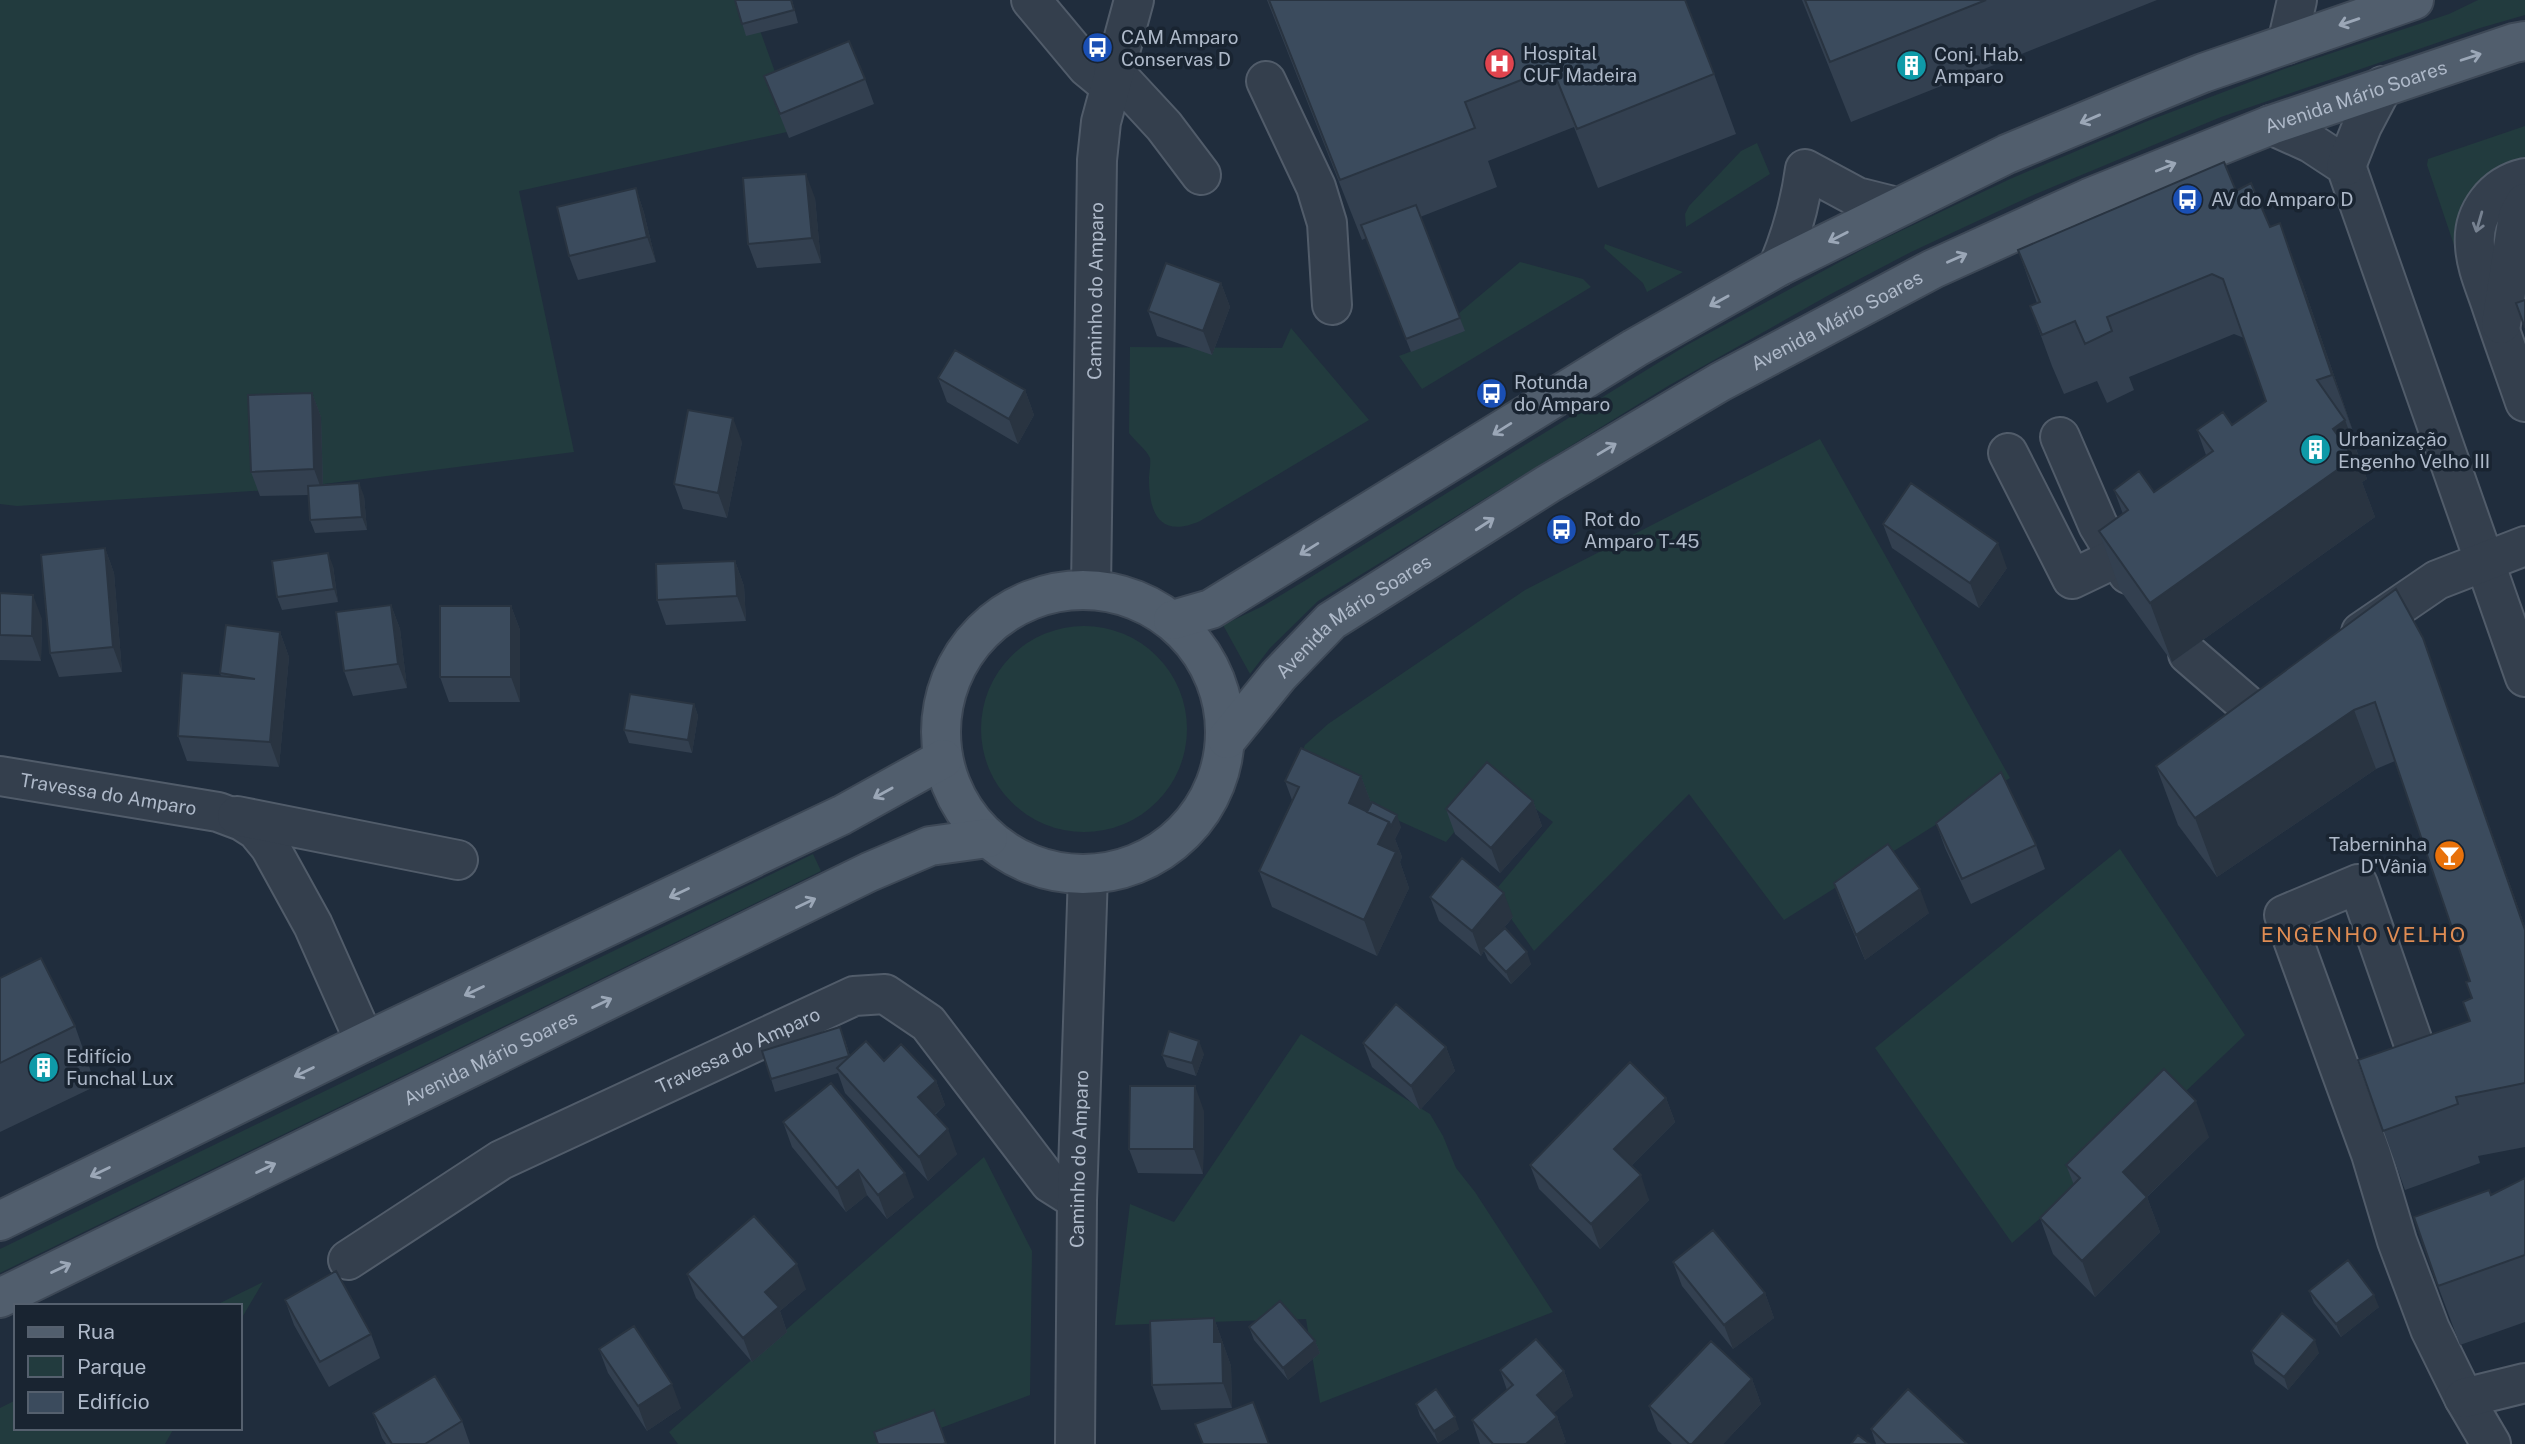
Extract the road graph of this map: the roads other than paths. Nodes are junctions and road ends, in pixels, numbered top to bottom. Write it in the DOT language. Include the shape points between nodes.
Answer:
graph roads {
  1 [pos="1031,0"];
  2 [pos="1135,0"];
  3 [pos="2297,0"];
  4 [pos="2414,0"];
  5 [pos="2525,41"];
  6 [pos="2287,44"];
  7 [pos="1112,79"];
  8 [pos="1266,81"];
  9 [pos="2383,86"];
  10 [pos="2271,125"];
  11 [pos="2346,166"];
  12 [pos="1201,175"];
  13 [pos="2525,178"];
  14 [pos="2525,203"];
  15 [pos="1897,207"];
  16 [pos="1778,267"];
  17 [pos="1332,305"];
  18 [pos="2500,331"];
  19 [pos="2525,402"];
  20 [pos="2060,437"];
  21 [pos="2008,453"];
  22 [pos="2525,546"];
  23 [pos="2484,560"];
  24 [pos="1091,589"];
  25 [pos="1173,620"];
  26 [pos="2333,653"];
  27 [pos="2188,654"];
  28 [pos="2525,677"];
  29 [pos="2221,736"];
  30 [pos="1227,740"];
  31 [pos="943,760"];
  32 [pos="0,776"];
  33 [pos="218,812"];
  34 [pos="989,838"];
  35 [pos="458,860"];
  36 [pos="1088,874"];
  37 [pos="365,1042"];
  38 [pos="2420,1062"];
  39 [pos="1077,1200"];
  40 [pos="0,1221"];
  41 [pos="2435,1228"];
  42 [pos="2397,1241"];
  43 [pos="348,1260"];
  44 [pos="0,1298"];
  45 [pos="2525,1383"];
  46 [pos="2464,1398"];
  47 [pos="1075,1444"];
  48 [pos="2491,1444"];
  1 -- 7 [label="street" via="1087,67"];
  2 -- 7 [label="street, Caminho do Amparo"];
  3 -- 6 [label="street"];
  4 -- 6 [label="main road, one-way"];
  9 -- 5 [label="main road, Avenida Mário Soares, one-way"];
  6 -- 15 [label="main road, one-way" via="2138,99"];
  7 -- 12 [label="street" via="1164,126"];
  7 -- 24 [label="street, Caminho do Amparo" via="1097,160"];
  8 -- 17 [label="street" via="1324,211"];
  9 -- 10 [label="main road, Avenida Mário Soares"];
  9 -- 11 [label="street"];
  10 -- 11 [label="street"];
  30 -- 10 [label="main road, Avenida Mário Soares, one-way" via="1279,675 1331,621 1720,382 1933,269 2089,198"];
  11 -- 23 [label="street"];
  13 -- 18 [label="street, one-way" via="2503,185 2486,204 2474,244"];
  14 -- 18 [label="street" via="2518,216"];
  15 -- 16 [label="main road, one-way"];
  15 -- 16 [label="street" via="1857,197 1805,169 1797,216"];
  16 -- 25 [label="main road, one-way" via="1635,348 1211,609"];
  18 -- 19 [label="street"];
  20 -- 21 [label="street" via="2098,525 2125,568 2072,579"];
  22 -- 23 [label="street"];
  23 -- 26 [label="street" via="2437,580"];
  23 -- 28 [label="street"];
  24 -- 25 [label="main road" via="1139,600"];
  24 -- 31 [label="main road" via="1055,592 1019,604 989,625 964,653 947,686 941,723"];
  25 -- 30 [label="main road" via="1204,653 1222,695"];
  27 -- 29 [label="street" via="2266,703"];
  30 -- 36 [label="main road" via="1218,781 1198,818 1167,848 1129,867"];
  31 -- 34 [label="main road" via="956,798"];
  31 -- 37 [label="main road, one-way" via="842,815"];
  32 -- 33 [label="street, Travessa do Amparo"];
  33 -- 35 [label="street, Travessa do Amparo"];
  33 -- 37 [label="street, Travessa do Amparo" via="256,830 270,847 313,925"];
  34 -- 36 [label="main road" via="1012,855 1048,870"];
  44 -- 34 [label="main road, Avenida Mário Soares, one-way" via="869,872 930,846"];
  36 -- 39 [label="street, Caminho do Amparo"];
  37 -- 40 [label="main road, one-way"];
  38 -- 42 [label="street" via="2358,884 2284,915 2371,1154"];
  39 -- 43 [label="street, Travessa do Amparo" via="1050,1183 928,1023 885,994 864,995 502,1160"];
  39 -- 47 [label="street, Caminho do Amparo"];
  41 -- 42 [label="street"];
  42 -- 46 [label="street" via="2430,1329"];
  45 -- 46 [label="street"];
  46 -- 48 [label="street"];
}
